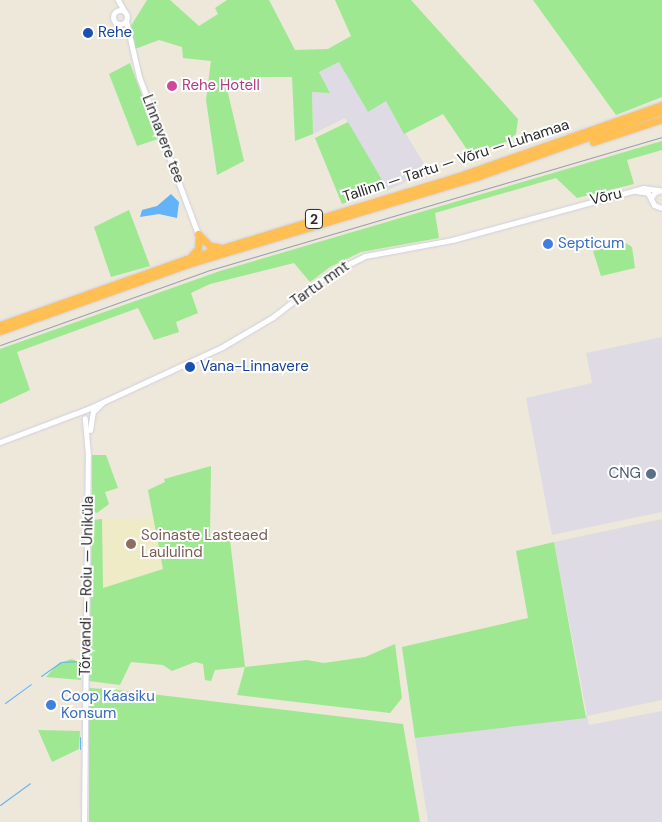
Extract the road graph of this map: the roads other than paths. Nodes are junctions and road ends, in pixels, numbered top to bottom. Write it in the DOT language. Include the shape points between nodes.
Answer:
graph roads {
  1 [pos="116,0"];
  2 [pos="125,11"];
  3 [pos="115,13"];
  4 [pos="126,21"];
  5 [pos="117,22"];
  6 [pos="129,43"];
  7 [pos="662,105"];
  8 [pos="662,111"];
  9 [pos="662,120"];
  10 [pos="529,158"];
  11 [pos="661,190"];
  12 [pos="633,191"];
  13 [pos="651,198"];
  14 [pos="580,203"];
  15 [pos="661,208"];
  16 [pos="198,234"];
  17 [pos="226,246"];
  18 [pos="186,259"];
  19 [pos="0,324"];
  20 [pos="0,331"];
  21 [pos="84,409"];
  22 [pos="92,413"];
  23 [pos="70,415"];
  24 [pos="84,417"];
  25 [pos="88,440"];
  26 [pos="0,442"];
  27 [pos="84,822"];
  1 -- 2 [label="street, Linnavere tee"];
  1 -- 3 [label="street, Linnavere tee"];
  2 -- 3 [label="street"];
  2 -- 4 [label="street, Linnavere tee"];
  3 -- 5 [label="street, Linnavere tee"];
  4 -- 5 [label="street"];
  4 -- 6 [label="street, Linnavere tee"];
  5 -- 6 [label="street, Linnavere tee"];
  6 -- 16 [label="street, Linnavere tee"];
  7 -- 17 [label="highway, Tallinn — Tartu — Võru — Luhamaa / 2" via="464,174"];
  8 -- 10 [label="highway, Tallinn — Tartu — Võru — Luhamaa / 2"];
  9 -- 10 [label="highway"];
  10 -- 20 [label="highway, Tallinn — Tartu — Võru — Luhamaa / 2" via="188,264"];
  11 -- 12 [label="street, Võru" via="647,187"];
  11 -- 13 [label="street"];
  12 -- 13 [label="street, Võru" via="645,192"];
  12 -- 14 [label="street, Võru"];
  13 -- 15 [label="street"];
  14 -- 22 [label="street, Tartu mnt" via="452,240 354,261 242,337 106,400"];
  16 -- 17 [label="highway" via="210,246"];
  16 -- 18 [label="highway" via="198,251"];
  17 -- 18 [label="highway, Tallinn — Tartu — Võru — Luhamaa / 2"];
  18 -- 19 [label="highway, Tallinn — Tartu — Võru — Luhamaa / 2"];
  21 -- 22 [label="street"];
  21 -- 23 [label="street"];
  21 -- 24 [label="street, Tõrvandi — Roiu — Uniküla"];
  22 -- 24 [label="street"];
  22 -- 25 [label="street, Tõrvandi — Roiu — Uniküla"];
  23 -- 24 [label="street"];
  23 -- 26 [label="street"];
  24 -- 25 [label="street, Tõrvandi — Roiu — Uniküla"];
  25 -- 27 [label="street, Tõrvandi — Roiu — Uniküla"];
}
